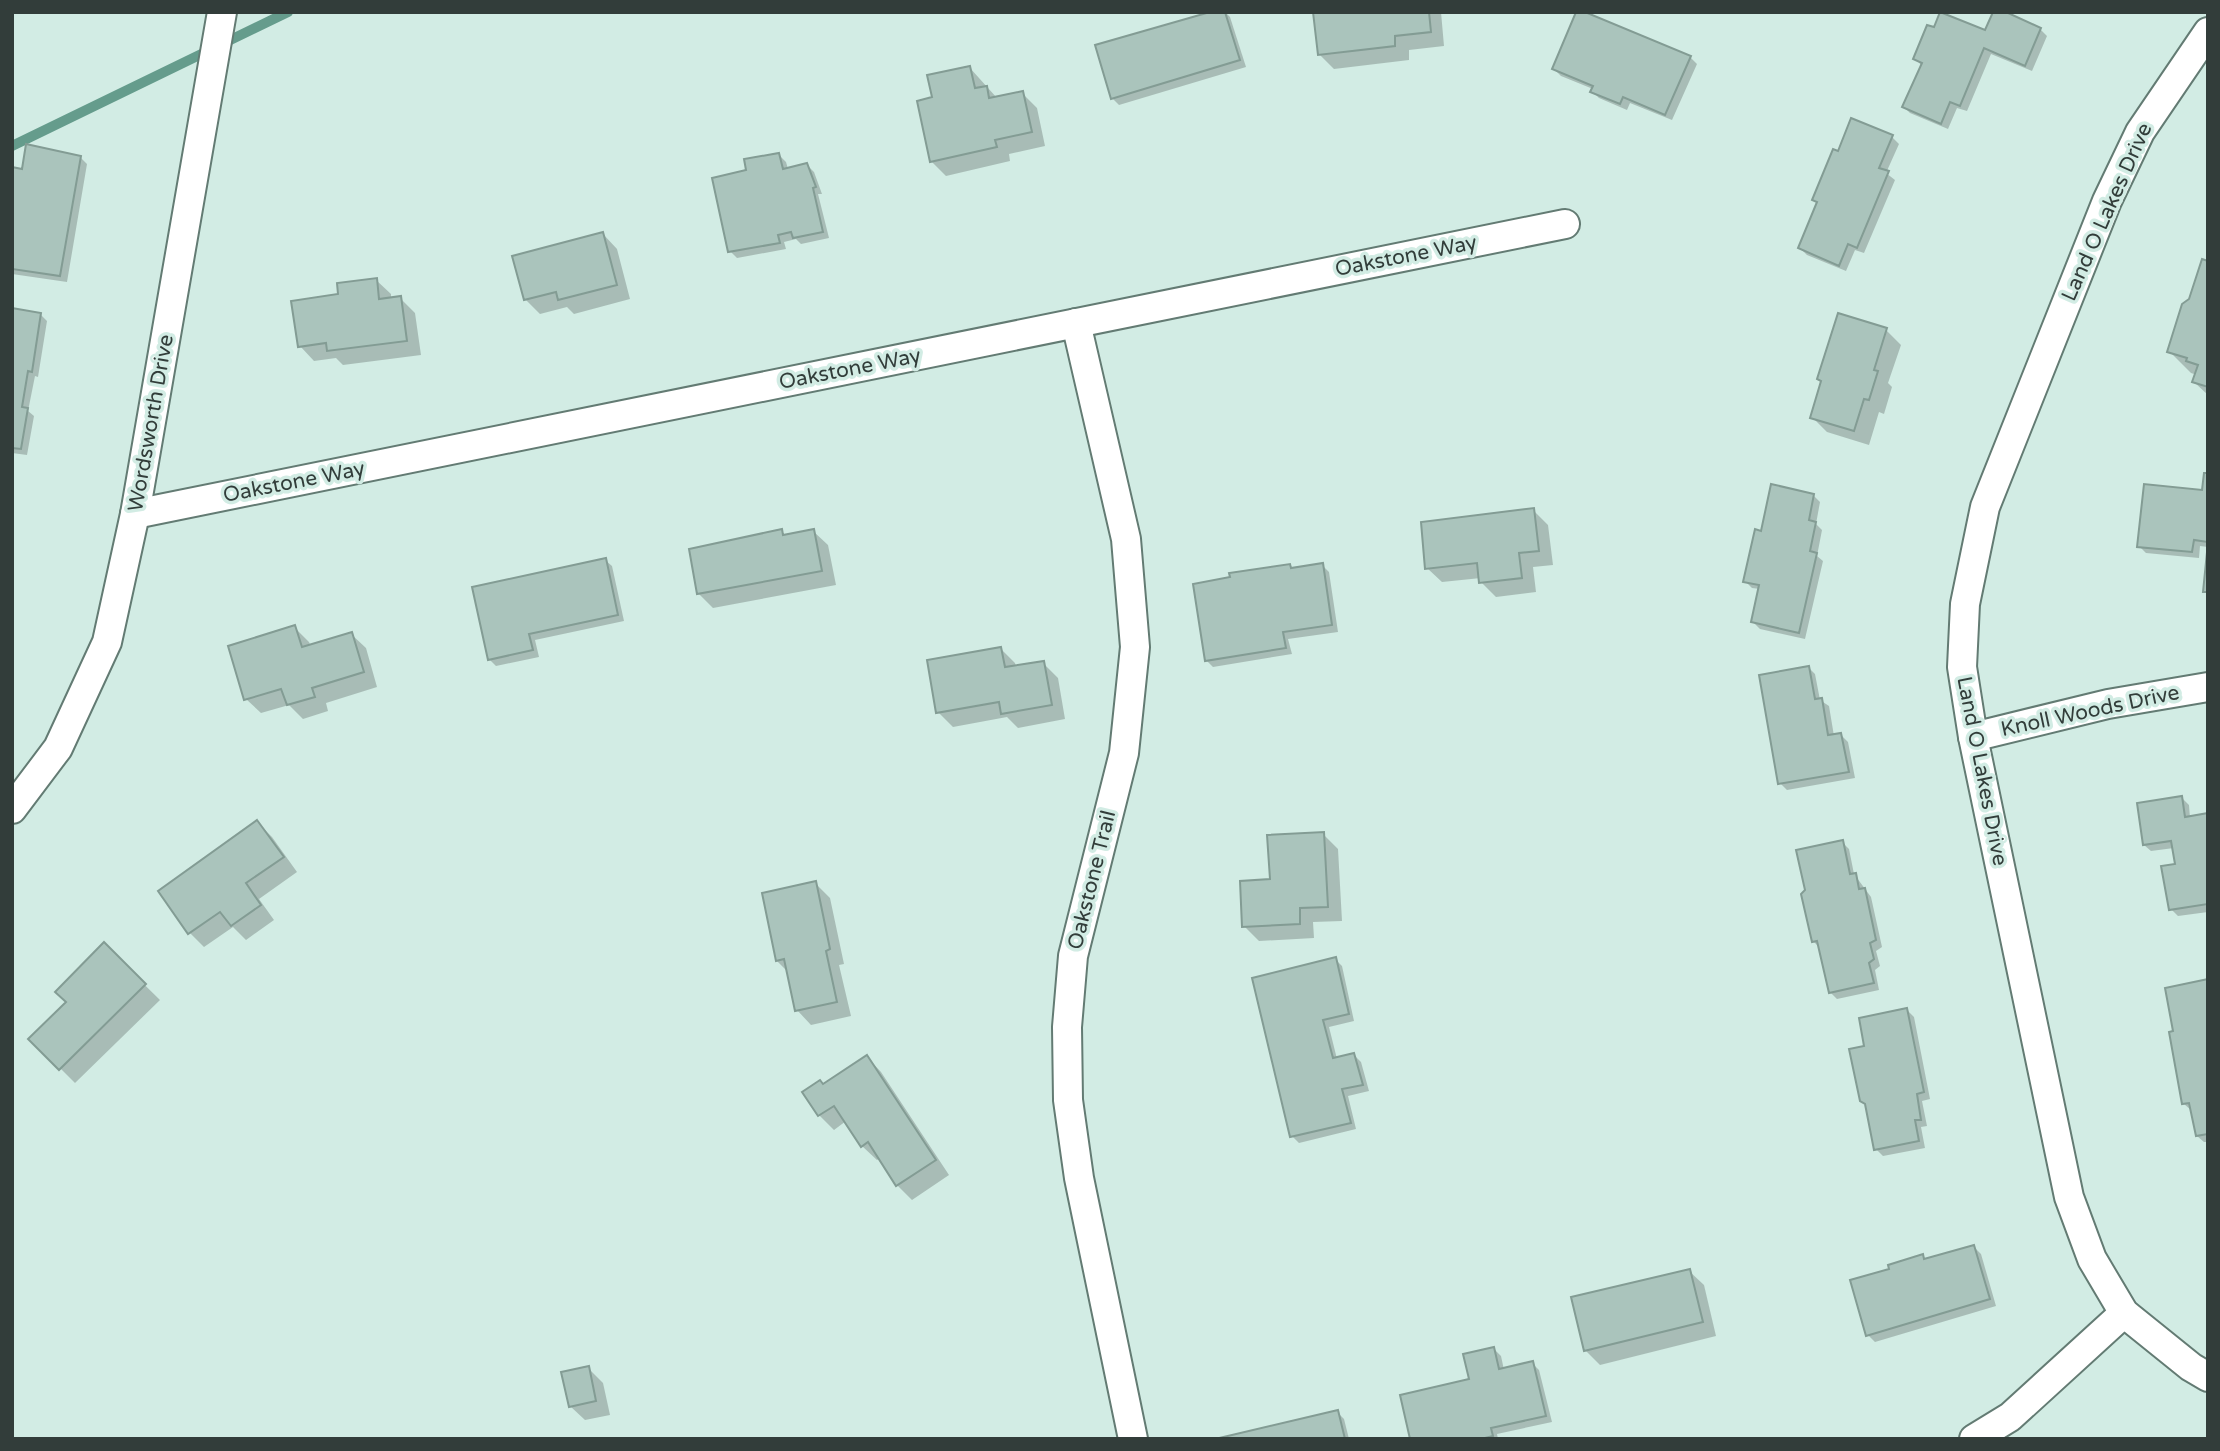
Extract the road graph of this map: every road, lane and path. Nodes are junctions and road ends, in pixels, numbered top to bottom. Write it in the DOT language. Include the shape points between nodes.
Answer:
graph roads {
  1 [pos="222,12"];
  2 [pos="2208,32"];
  3 [pos="1565,224"];
  4 [pos="1076,323"];
  5 [pos="135,514"];
  6 [pos="2208,687"];
  7 [pos="1973,737"];
  8 [pos="12,809"];
  9 [pos="2124,1313"];
  10 [pos="2208,1377"];
  11 [pos="1133,1439"];
  12 [pos="1974,1439"];
  1 -- 5 [label="street, Wordsworth Drive"];
  2 -- 7 [label="street, Land O Lakes Drive" via="2140,132 2107,201 1985,507 1965,604 1962,667"];
  3 -- 4 [label="street, Oakstone Way"];
  4 -- 5 [label="street, Oakstone Way"];
  4 -- 11 [label="street, Oakstone Trail" via="1126,539 1135,647 1124,753 1073,956 1066,1027 1068,1100 1079,1178"];
  5 -- 8 [label="street, Wordsworth Drive" via="107,642 58,748"];
  6 -- 7 [label="street, Knoll Woods Drive" via="2108,704"];
  7 -- 9 [label="street, Land O Lakes Drive" via="2068,1197 2092,1259"];
  9 -- 10 [label="street, Land O Lakes Drive"];
  9 -- 12 [label="street" via="2010,1417"];
}
